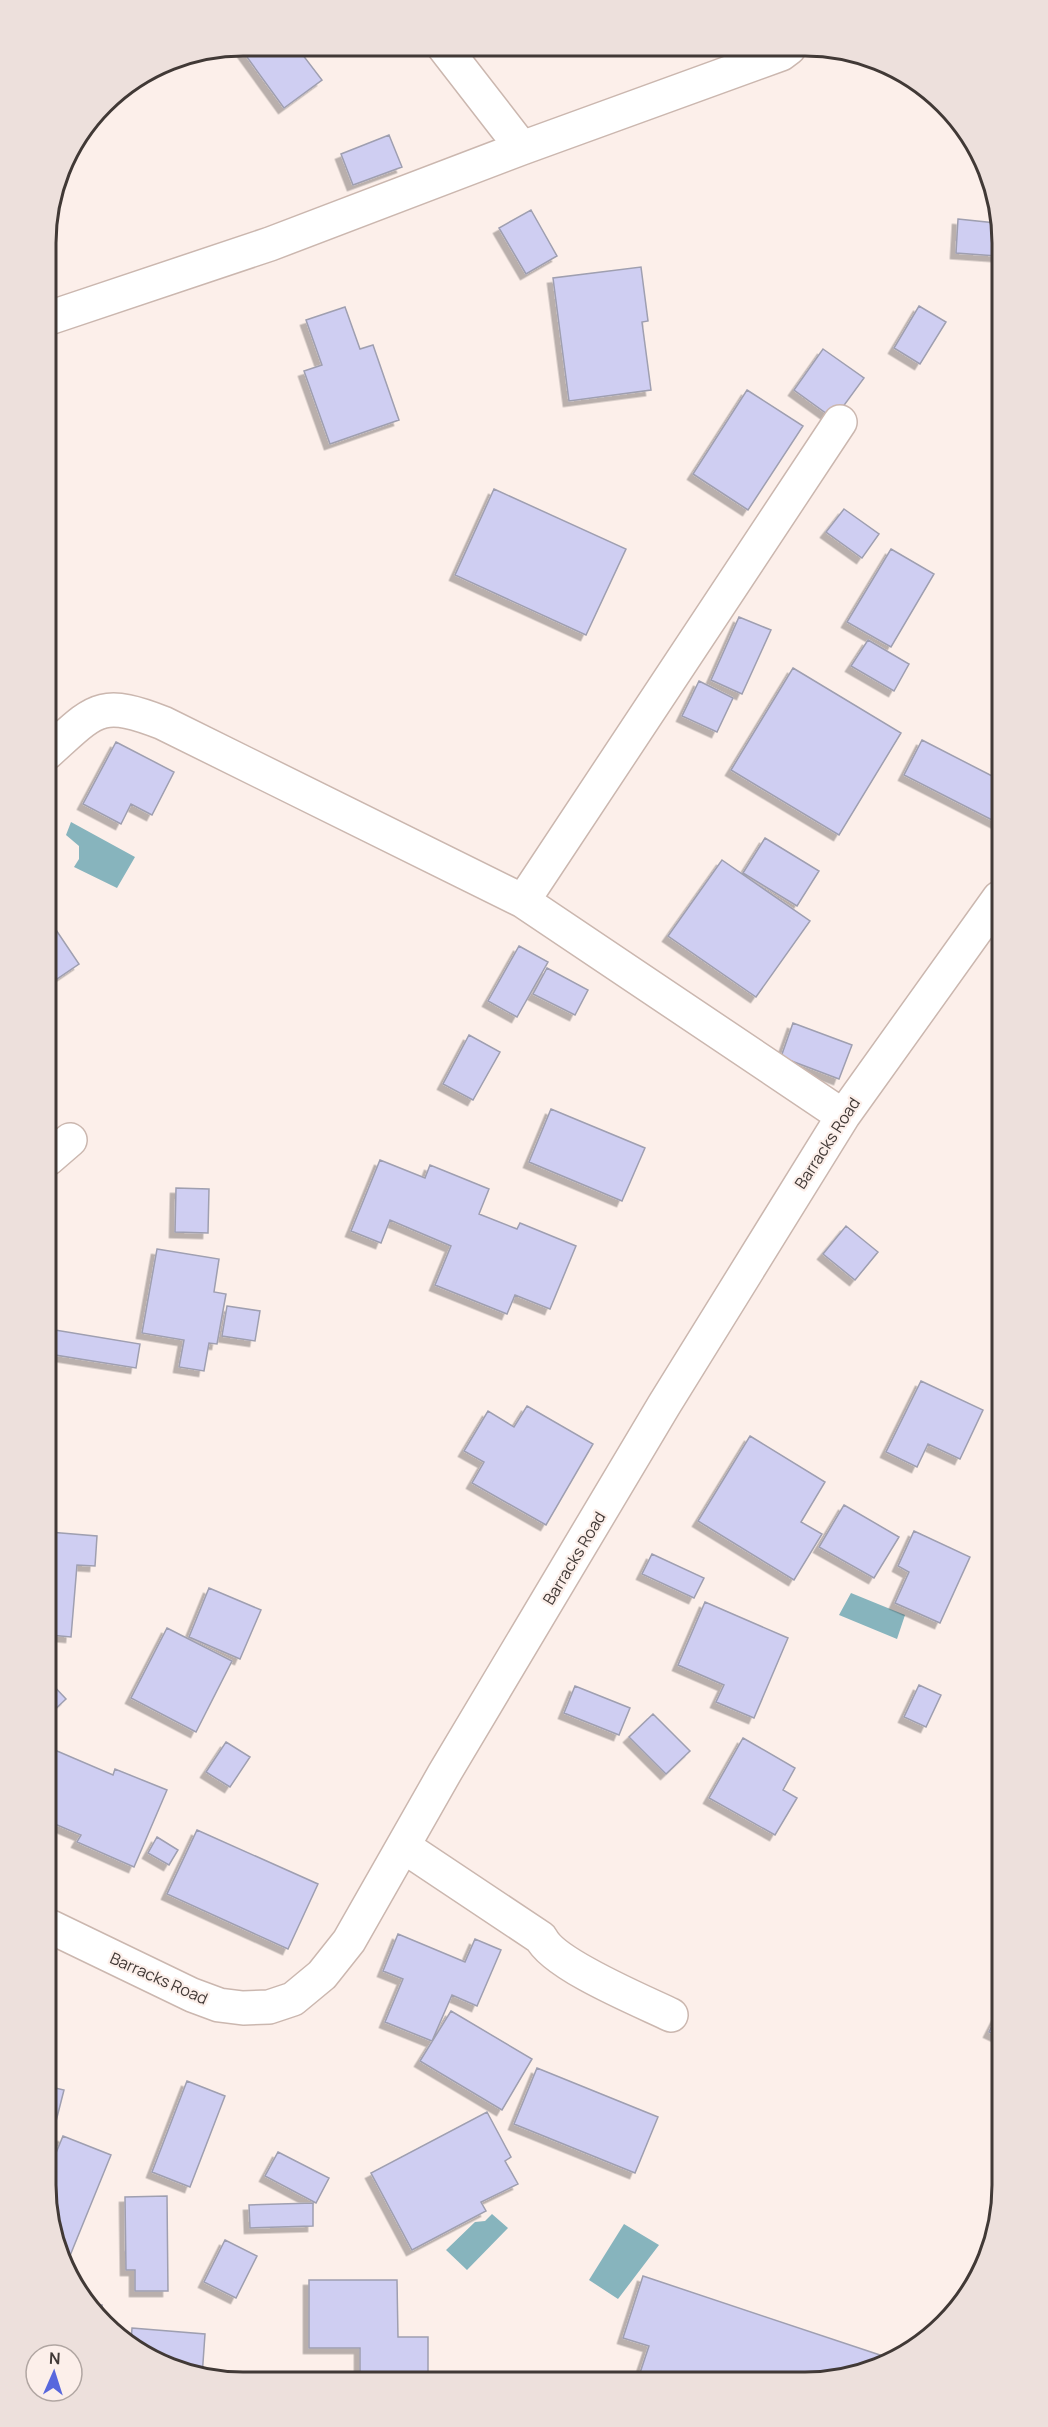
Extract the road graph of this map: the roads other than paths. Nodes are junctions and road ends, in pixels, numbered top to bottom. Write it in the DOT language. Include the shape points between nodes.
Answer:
graph roads {
  1 [pos="451,56"];
  2 [pos="775,56"];
  3 [pos="522,148"];
  4 [pos="56,316"];
  5 [pos="840,422"];
  6 [pos="56,745"];
  7 [pos="523,901"];
  8 [pos="993,907"];
  9 [pos="843,1116"];
  10 [pos="403,1846"];
  11 [pos="56,1930"];
  12 [pos="671,2015"];
  1 -- 3 [label="street"];
  2 -- 3 [label="street"];
  3 -- 4 [label="street" via="270,244"];
  5 -- 7 [label="street"];
  6 -- 7 [label="street" via="85,719 104,710 119,708 137,713"];
  7 -- 9 [label="street"];
  8 -- 9 [label="street, Barracks Road"];
  9 -- 10 [label="street, Barracks Road" via="664,1406"];
  10 -- 11 [label="street, Barracks Road" via="349,1941 322,1975 293,1999 268,2007 219,2005"];
  10 -- 12 [label="street" via="541,1938 552,1952 585,1973"];
}
